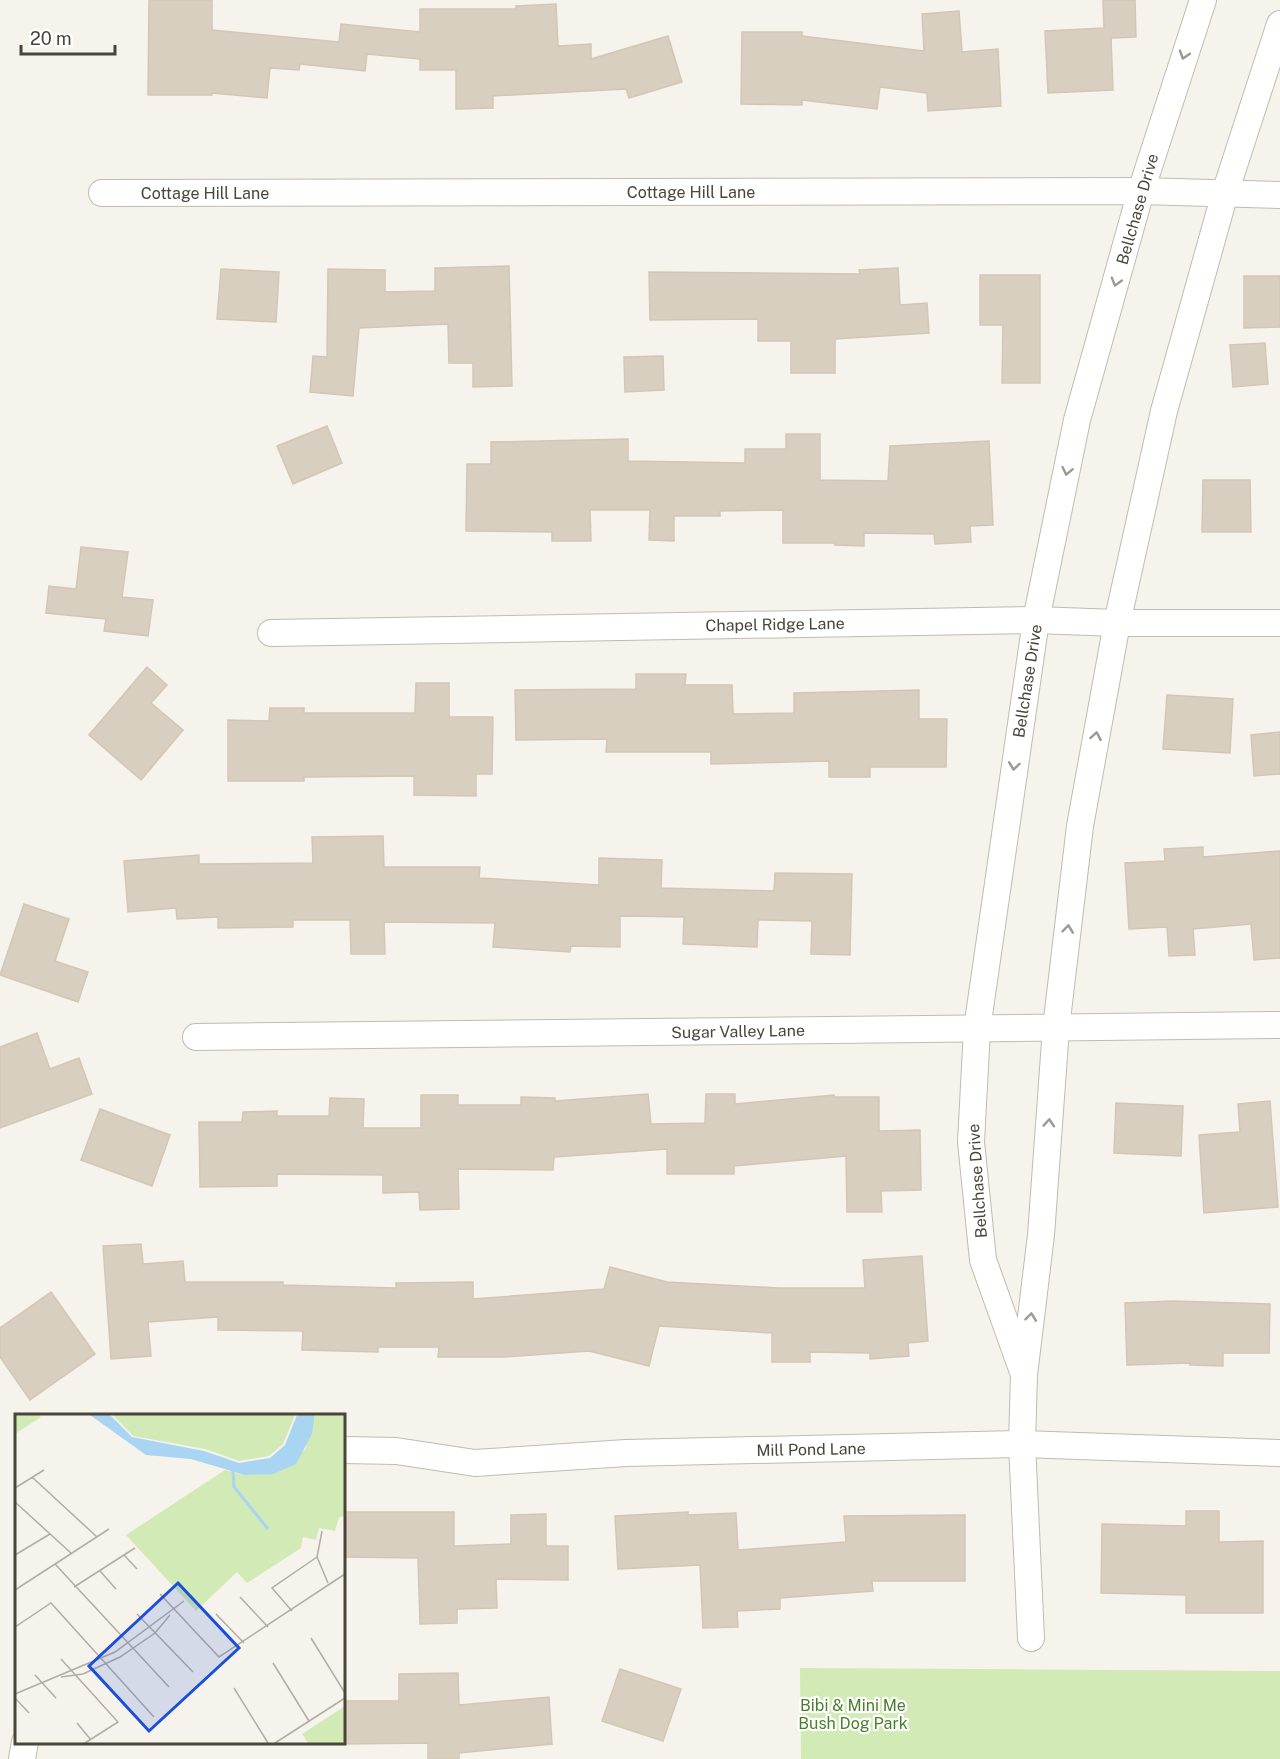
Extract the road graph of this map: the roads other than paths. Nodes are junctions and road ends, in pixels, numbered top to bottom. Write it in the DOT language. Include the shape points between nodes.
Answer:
graph roads {
  1 [pos="1203,0"];
  2 [pos="1280,24"];
  3 [pos="1141,191"];
  4 [pos="102,193"];
  5 [pos="1225,194"];
  6 [pos="1280,195"];
  7 [pos="1036,620"];
  8 [pos="1117,623"];
  9 [pos="1280,623"];
  10 [pos="271,633"];
  11 [pos="1280,1026"];
  12 [pos="1056,1028"];
  13 [pos="977,1029"];
  14 [pos="196,1037"];
  15 [pos="1024,1375"];
  16 [pos="1022,1444"];
  17 [pos="345,1450"];
  18 [pos="1280,1453"];
  19 [pos="1031,1638"];
  20 [pos="25,1744"];
  21 [pos="22,1759"];
  1 -- 3 [label="street, Bellchase Drive, one-way"];
  2 -- 5 [label="street, Bellchase Drive"];
  3 -- 4 [label="street, Cottage Hill Lane"];
  3 -- 5 [label="street, Cottage Hill Lane"];
  3 -- 7 [label="street, Bellchase Drive, one-way" via="1077,420"];
  5 -- 6 [label="street, Cottage Hill Lane"];
  5 -- 8 [label="street, Bellchase Drive" via="1164,411"];
  7 -- 8 [label="street, Chapel Ridge Lane"];
  7 -- 10 [label="street, Chapel Ridge Lane"];
  7 -- 13 [label="street, Bellchase Drive, one-way"];
  8 -- 9 [label="street, Chapel Ridge Lane"];
  12 -- 8 [label="street, Bellchase Drive, one-way" via="1080,826"];
  11 -- 12 [label="street, Sugar Valley Lane"];
  12 -- 13 [label="street, Sugar Valley Lane"];
  15 -- 12 [label="street, Bellchase Drive, one-way" via="1041,1235"];
  13 -- 14 [label="street, Sugar Valley Lane"];
  13 -- 15 [label="street, Bellchase Drive" via="970,1142 983,1260"];
  15 -- 16 [label="street, Bellchase Drive"];
  16 -- 17 [label="street, Mill Pond Lane" via="626,1453 475,1463 396,1451"];
  16 -- 18 [label="street, Mill Pond Lane"];
  16 -- 19 [label="street, Bellchase Drive"];
  20 -- 21 [label="street"];
}
